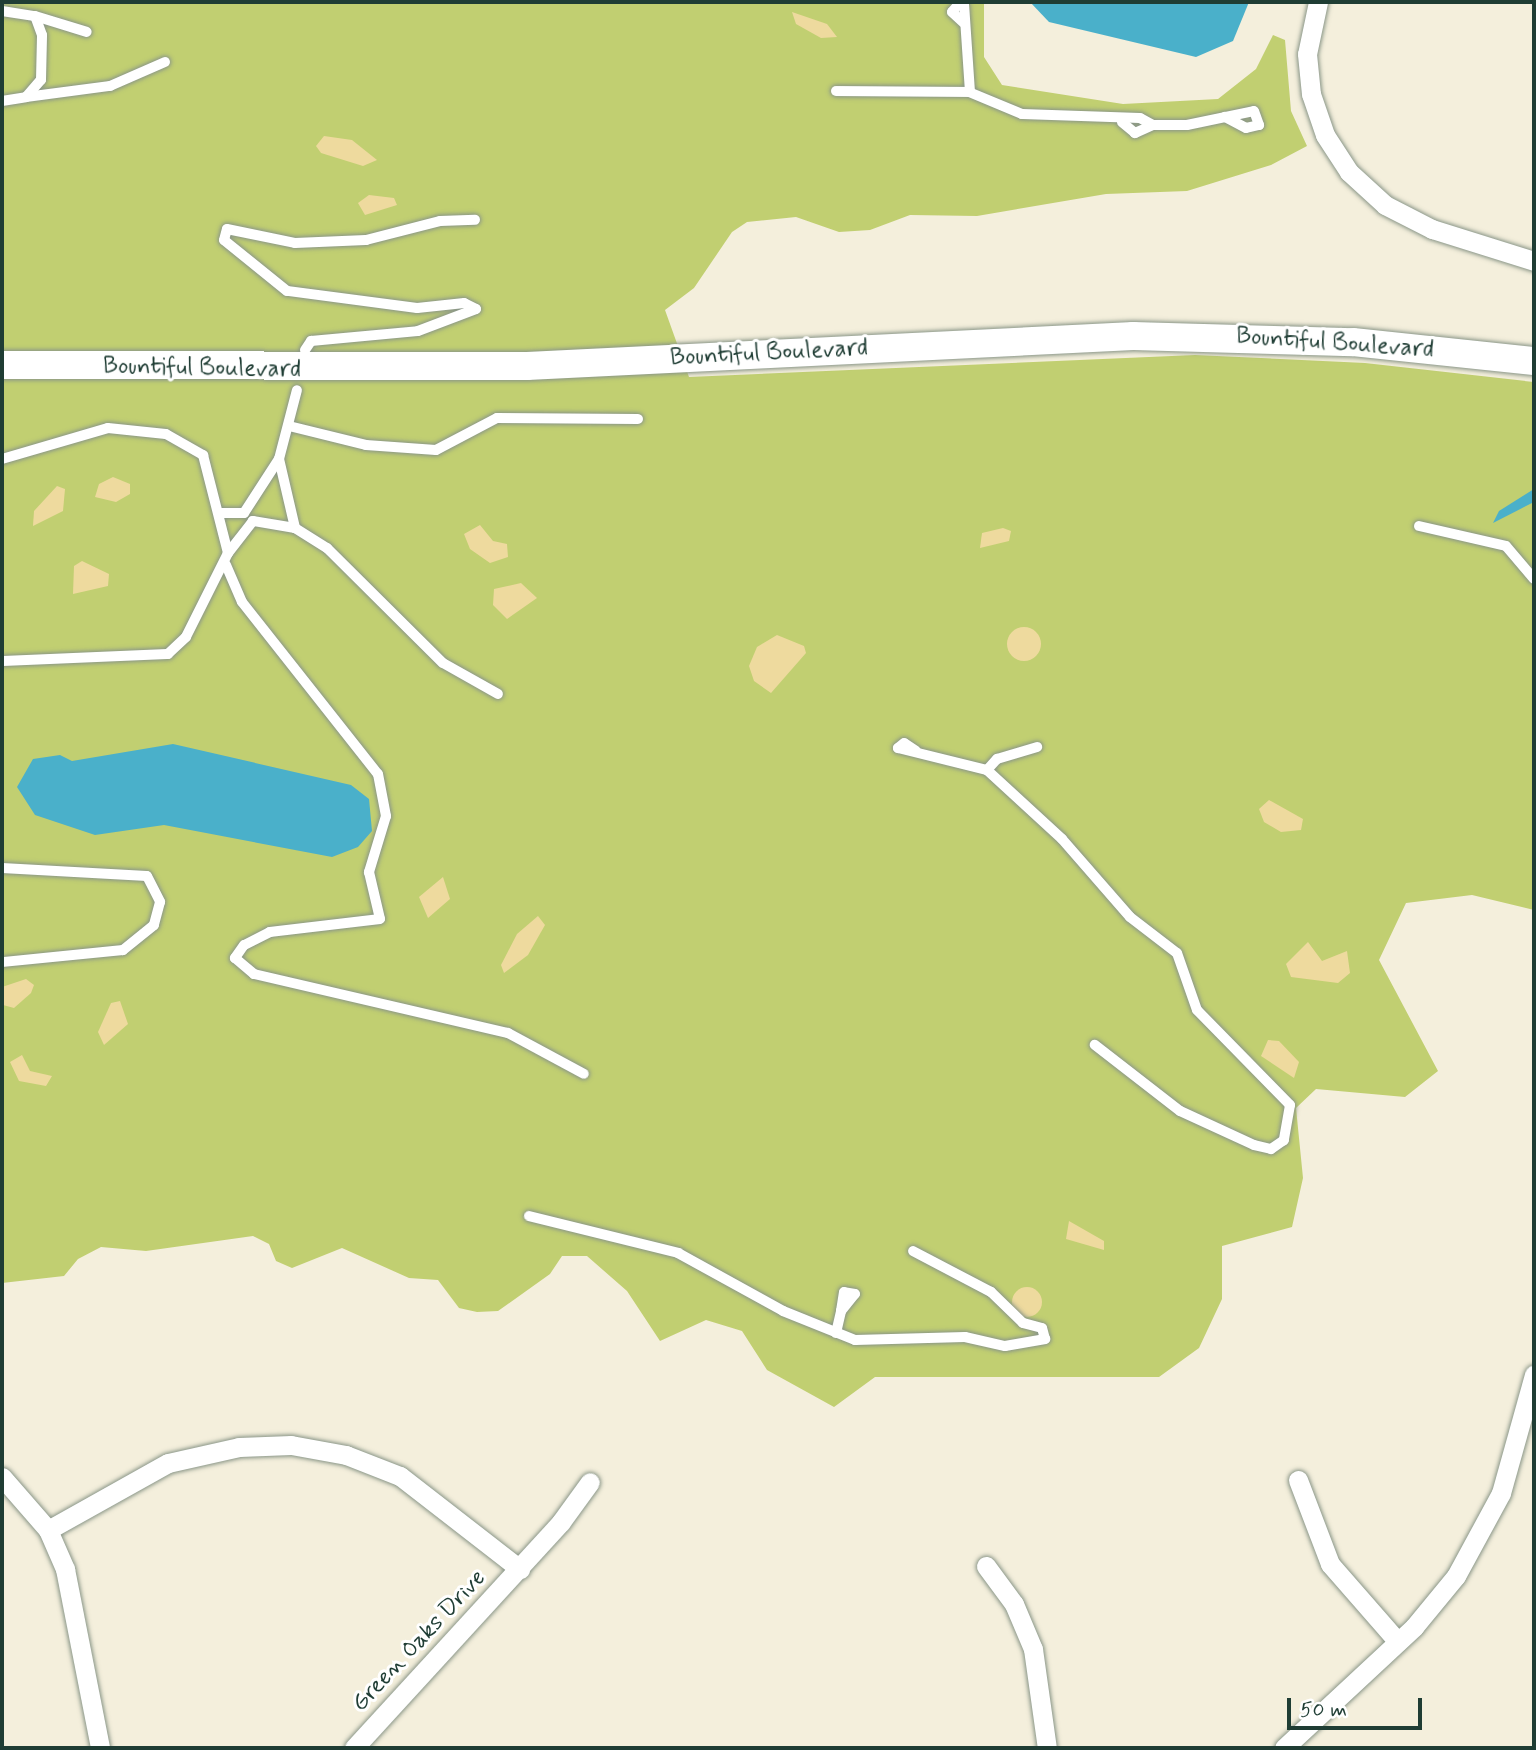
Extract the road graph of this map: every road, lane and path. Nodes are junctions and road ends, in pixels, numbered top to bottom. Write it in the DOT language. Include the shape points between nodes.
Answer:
graph roads {
  1 [pos="1318,2"];
  2 [pos="965,4"];
  3 [pos="2,12"];
  4 [pos="35,16"];
  5 [pos="87,32"];
  6 [pos="165,62"];
  7 [pos="836,91"];
  8 [pos="969,92"];
  9 [pos="26,97"];
  10 [pos="2,101"];
  11 [pos="1225,117"];
  12 [pos="475,220"];
  13 [pos="1534,261"];
  14 [pos="305,349"];
  15 [pos="1534,361"];
  16 [pos="2,365"];
  17 [pos="296,390"];
  18 [pos="638,419"];
  19 [pos="289,426"];
  20 [pos="2,459"];
  21 [pos="279,459"];
  22 [pos="221,513"];
  23 [pos="1419,526"];
  24 [pos="295,528"];
  25 [pos="228,553"];
  26 [pos="226,565"];
  27 [pos="1534,579"];
  28 [pos="2,661"];
  29 [pos="498,694"];
  30 [pos="1037,747"];
  31 [pos="916,751"];
  32 [pos="987,770"];
  33 [pos="2,868"];
  34 [pos="2,961"];
  35 [pos="1095,1045"];
  36 [pos="583,1074"];
  37 [pos="529,1216"];
  38 [pos="912,1251"];
  39 [pos="841,1311"];
  40 [pos="836,1334"];
  41 [pos="1534,1375"];
  42 [pos="2,1478"];
  43 [pos="1298,1479"];
  44 [pos="590,1482"];
  45 [pos="48,1530"];
  46 [pos="986,1566"];
  47 [pos="520,1569"];
  48 [pos="1398,1642"];
  49 [pos="100,1748"];
  50 [pos="354,1748"];
  51 [pos="1047,1748"];
  52 [pos="1284,1748"];
  1 -- 13 [label="street" via="1307,54 1311,94 1325,135 1349,172 1385,205 1432,229"];
  2 -- 8 [label="lane"];
  3 -- 4 [label="lane"];
  4 -- 5 [label="lane"];
  4 -- 9 [label="lane" via="44,65 41,80"];
  6 -- 9 [label="lane" via="110,86"];
  7 -- 8 [label="lane"];
  8 -- 11 [label="lane" via="1022,114 1122,122 1140,118 1153,125"];
  9 -- 10 [label="lane"];
  12 -- 14 [label="lane" via="440,221 366,240 295,243 227,229 224,240 286,291 417,308 464,303 476,309 418,331 311,341"];
  15 -- 16 [label="main road, Bountiful Boulevard" via="1340,341 1133,336 527,366"];
  17 -- 19 [label="lane"];
  18 -- 19 [label="lane" via="497,418 480,421 436,450 366,445"];
  19 -- 21 [label="lane"];
  20 -- 22 [label="lane" via="108,428 166,434 203,455"];
  21 -- 22 [label="lane" via="244,513"];
  21 -- 24 [label="lane"];
  22 -- 25 [label="lane"];
  23 -- 27 [label="lane" via="1506,546"];
  24 -- 25 [label="lane" via="246,524"];
  24 -- 29 [label="lane" via="327,548 443,663"];
  25 -- 26 [label="lane"];
  26 -- 28 [label="lane" via="196,606 186,637 168,654"];
  26 -- 36 [label="lane" via="242,602 378,775 386,816 369,872 380,919 270,932 244,945 235,958 254,974 508,1033"];
  30 -- 32 [label="lane" via="997,759"];
  31 -- 32 [label="lane"];
  32 -- 35 [label="lane" via="1062,839 1130,917 1177,953 1197,1010 1290,1105 1284,1140 1271,1149 1254,1145 1180,1111"];
  33 -- 34 [label="lane" via="147,876 160,902 154,925 123,950"];
  37 -- 40 [label="lane" via="678,1253"];
  38 -- 40 [label="lane" via="991,1292 1023,1323 1042,1328 1045,1339 1004,1346 965,1337 870,1342"];
  39 -- 40 [label="lane"];
  41 -- 48 [label="street" via="1509,1471 1481,1536 1442,1595"];
  42 -- 45 [label="street"];
  43 -- 48 [label="street" via="1330,1564"];
  44 -- 47 [label="street, Green Oaks Drive"];
  45 -- 47 [label="street, Green Oaks Drive" via="168,1463 239,1447 291,1446 346,1455 400,1476"];
  45 -- 49 [label="street" via="71,1588"];
  46 -- 51 [label="street" via="1014,1604 1033,1649"];
  47 -- 50 [label="street, Green Oaks Drive"];
  48 -- 52 [label="street"];
}
